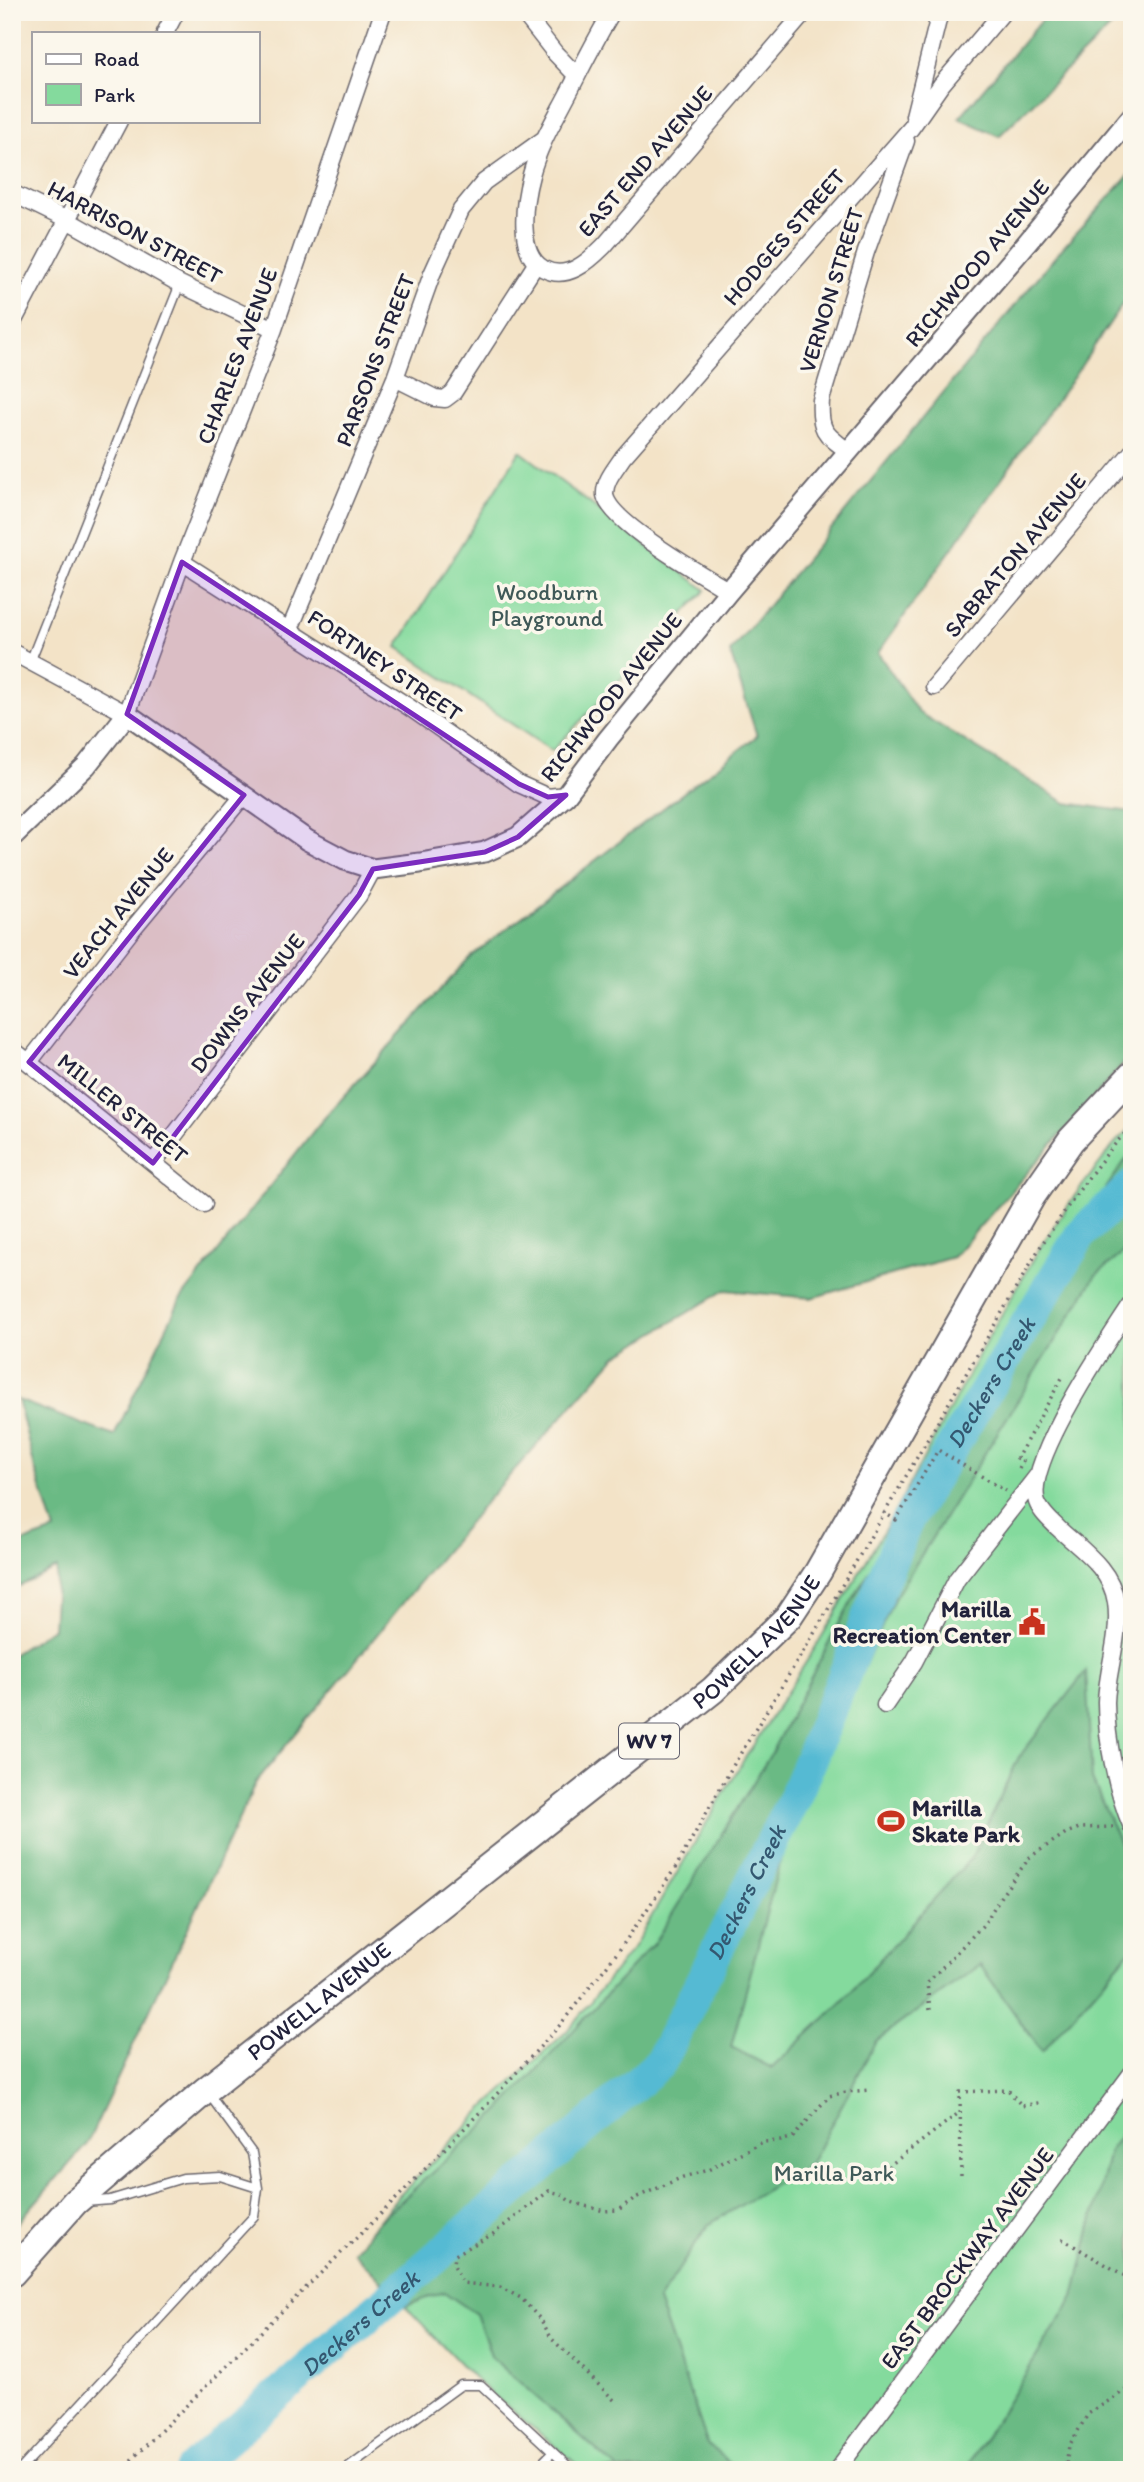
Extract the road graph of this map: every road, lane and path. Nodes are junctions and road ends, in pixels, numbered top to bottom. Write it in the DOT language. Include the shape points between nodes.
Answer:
graph roads {
  1 [pos="176,12"];
  2 [pos="383,12"];
  3 [pos="523,12"];
  4 [pos="612,12"];
  5 [pos="805,12"];
  6 [pos="940,12"];
  7 [pos="1003,12"];
  8 [pos="166,32"];
  9 [pos="577,76"];
  10 [pos="1132,116"];
  11 [pos="118,122"];
  12 [pos="911,128"];
  13 [pos="544,139"];
  14 [pos="12,193"];
  15 [pos="67,220"];
  16 [pos="536,264"];
  17 [pos="180,284"];
  18 [pos="12,324"];
  19 [pos="274,330"];
  20 [pos="395,378"];
  21 [pos="849,452"];
  22 [pos="1132,452"];
  23 [pos="182,562"];
  24 [pos="729,591"];
  25 [pos="290,629"];
  26 [pos="12,652"];
  27 [pos="30,662"];
  28 [pos="934,687"];
  29 [pos="127,714"];
  30 [pos="244,795"];
  31 [pos="566,795"];
  32 [pos="12,837"];
  33 [pos="373,869"];
  34 [pos="12,1049"];
  35 [pos="29,1062"];
  36 [pos="1132,1075"];
  37 [pos="1132,1126"];
  38 [pos="153,1163"];
  39 [pos="204,1203"];
  40 [pos="1132,1304"];
  41 [pos="1038,1474"];
  42 [pos="1006,1492"];
  43 [pos="883,1512"];
  44 [pos="885,1704"];
  45 [pos="1126,1828"];
  46 [pos="930,2010"];
  47 [pos="1132,2073"];
  48 [pos="206,2090"];
  49 [pos="869,2090"];
  50 [pos="1042,2102"];
  51 [pos="960,2112"];
  52 [pos="854,2172"];
  53 [pos="961,2175"];
  54 [pos="258,2188"];
  55 [pos="75,2202"];
  56 [pos="1062,2239"];
  57 [pos="12,2273"];
  58 [pos="1132,2280"];
  59 [pos="1132,2386"];
  60 [pos="614,2400"];
  61 [pos="553,2452"];
  62 [pos="20,2470"];
  63 [pos="121,2470"];
  64 [pos="344,2470"];
  65 [pos="535,2470"];
  66 [pos="572,2470"];
  67 [pos="837,2470"];
  68 [pos="1065,2470"];
  1 -- 8 [label="street"];
  2 -- 19 [label="street, CHARLES AVENUE"];
  3 -- 9 [label="street"];
  4 -- 9 [label="street"];
  5 -- 16 [label="street, EAST END AVENUE" via="585,264 567,272 551,272"];
  6 -- 12 [label="street, VERNON STREET"];
  7 -- 12 [label="street, HODGES STREET"];
  9 -- 13 [label="street"];
  10 -- 21 [label="street, RICHWOOD AVENUE"];
  11 -- 15 [label="street"];
  12 -- 21 [label="street, VERNON STREET" via="866,252 821,400 820,421 829,437"];
  12 -- 24 [label="street, HODGES STREET" via="610,476 605,495 612,510 656,545"];
  13 -- 16 [label="street" via="531,175 523,223"];
  13 -- 20 [label="street, PARSONS STREET" via="484,183 461,210 432,274"];
  14 -- 15 [label="street, HARRISON STREET"];
  15 -- 17 [label="street, HARRISON STREET"];
  15 -- 18 [label="street"];
  16 -- 20 [label="street" via="453,393 445,399 435,398"];
  17 -- 19 [label="street, HARRISON STREET"];
  17 -- 27 [label="lane"];
  19 -- 23 [label="street, CHARLES AVENUE"];
  20 -- 25 [label="street, PARSONS STREET"];
  21 -- 24 [label="street, RICHWOOD AVENUE"];
  22 -- 28 [label="street, SABRATON AVENUE"];
  23 -- 25 [label="street, FORTNEY STREET"];
  23 -- 29 [label="street, CHARLES AVENUE"];
  24 -- 31 [label="street, RICHWOOD AVENUE"];
  25 -- 31 [label="street, FORTNEY STREET" via="519,784 548,797"];
  26 -- 27 [label="street"];
  27 -- 29 [label="street"];
  29 -- 30 [label="street, RICHWOOD AVENUE"];
  29 -- 32 [label="street" via="86,766"];
  30 -- 33 [label="street, RICHWOOD AVENUE" via="307,840"];
  30 -- 35 [label="street, VEACH AVENUE"];
  31 -- 33 [label="street, RICHWOOD AVENUE" via="518,837 485,852"];
  33 -- 38 [label="street, DOWNS AVENUE" via="359,895"];
  34 -- 35 [label="street, MILLER STREET"];
  35 -- 38 [label="street, MILLER STREET"];
  36 -- 48 [label="main road, POWELL AVENUE / WV 7" via="1071,1140 1032,1196 789,1616 713,1690"];
  37 -- 43 [label="path" via="1042,1244"];
  38 -- 39 [label="street, MILLER STREET"];
  40 -- 41 [label="street" via="1052,1436"];
  41 -- 44 [label="street" via="957,1579 914,1662"];
  41 -- 45 [label="street" via="1036,1498 1045,1516 1090,1556 1106,1575 1116,1600 1106,1702"];
  42 -- 43 [label="path" via="938,1450 897,1520"];
  43 -- 63 [label="path" via="676,1867 560,2025 399,2196"];
  45 -- 46 [label="path" via="1079,1828 1030,1857 985,1923 927,1983"];
  47 -- 67 [label="street, EAST BROCKWAY AVENUE"];
  48 -- 54 [label="lane" via="252,2153"];
  48 -- 55 [label="main road, POWELL AVENUE / WV 7"];
  49 -- 60 [label="path" via="829,2096 793,2137 762,2143 635,2198 618,2210 571,2202 549,2191 493,2234 456,2255 454,2265 462,2283 500,2287 521,2298 552,2339"];
  50 -- 51 [label="path" via="1022,2106 1008,2090 960,2092"];
  51 -- 52 [label="path" via="885,2169"];
  51 -- 53 [label="path"];
  54 -- 55 [label="lane" via="220,2176 183,2178 110,2200"];
  54 -- 62 [label="lane" via="254,2216"];
  55 -- 57 [label="main road, POWELL AVENUE / WV 7"];
  56 -- 58 [label="path"];
  59 -- 68 [label="path" via="1088,2414 1069,2446"];
  61 -- 64 [label="lane" via="481,2385 461,2385"];
  61 -- 65 [label="lane"];
  61 -- 66 [label="lane"];
}
